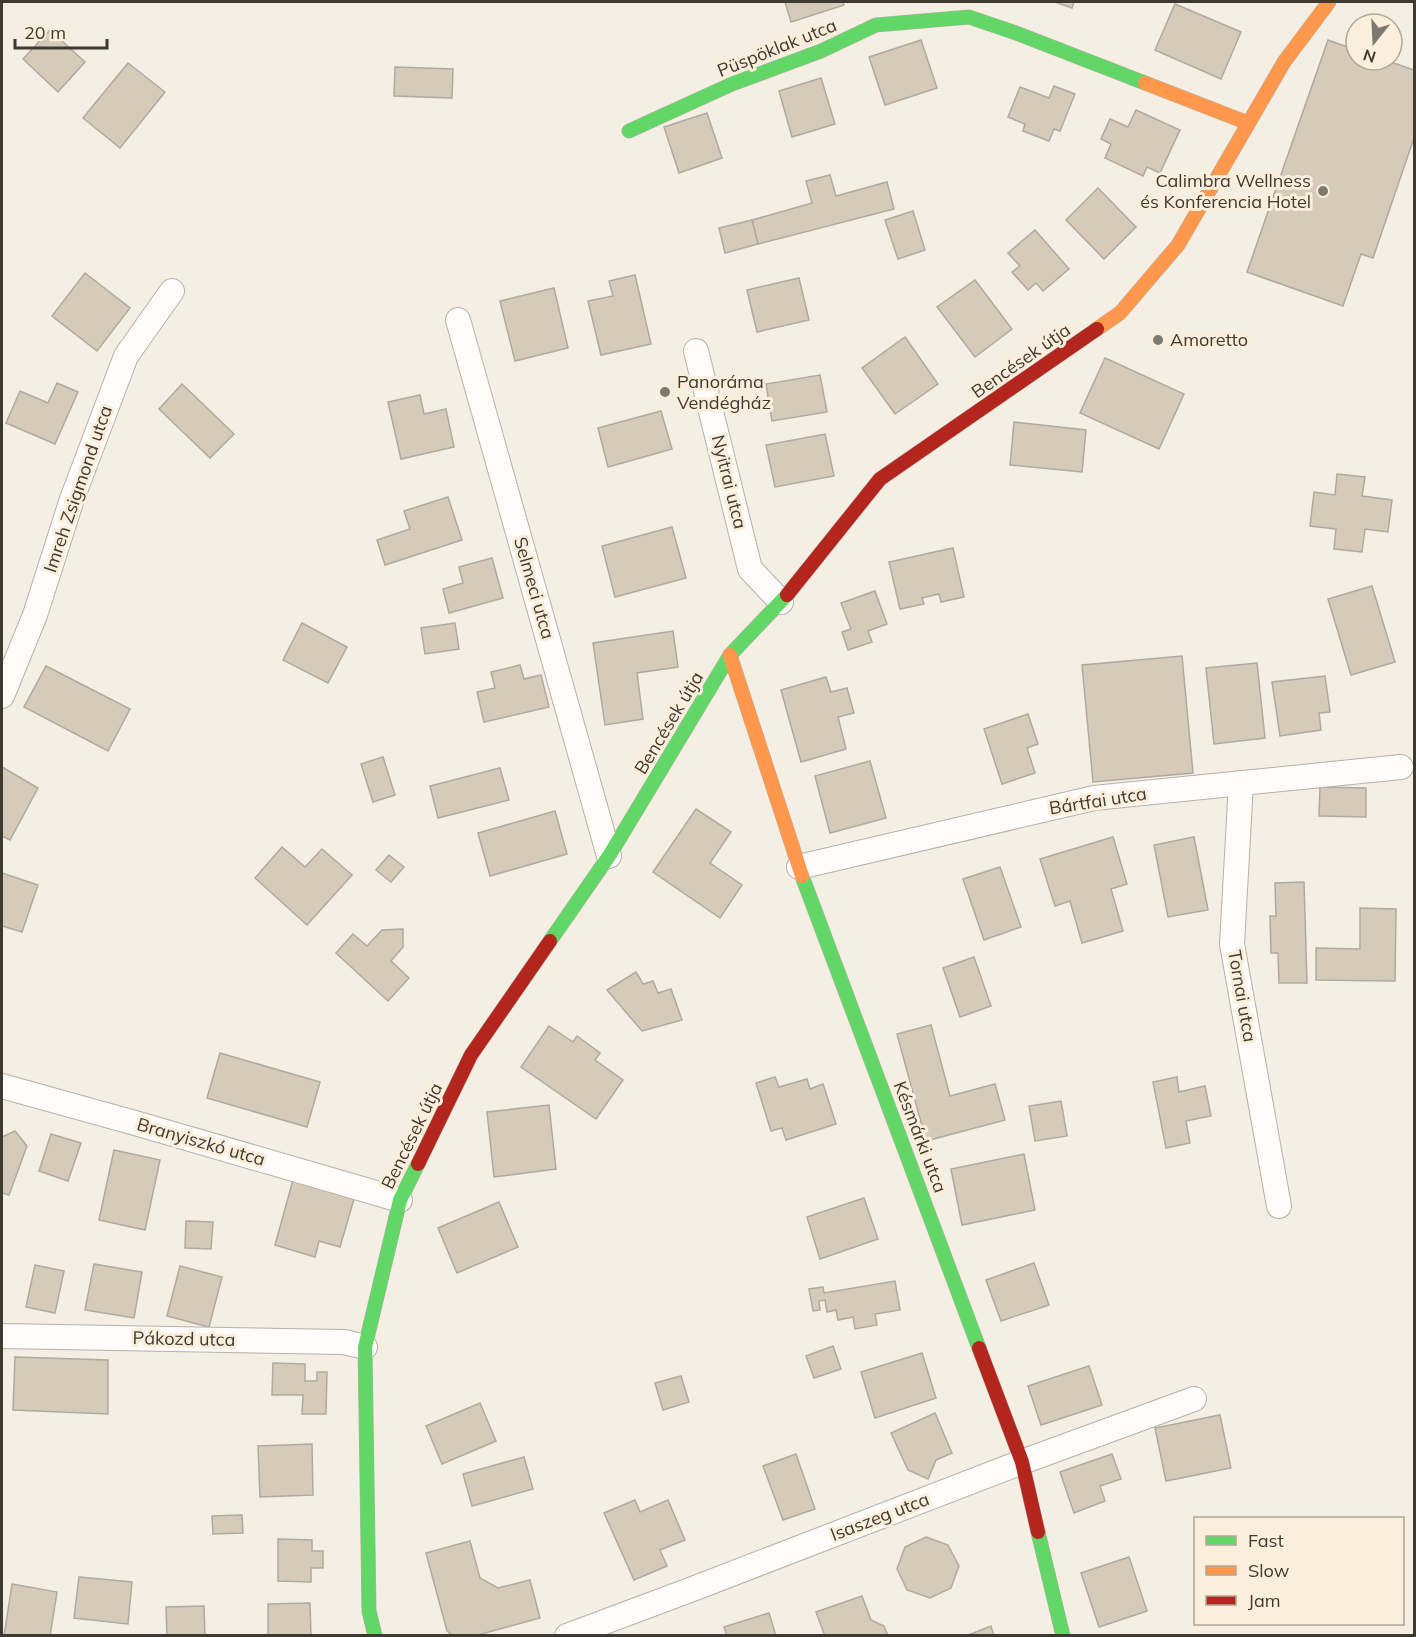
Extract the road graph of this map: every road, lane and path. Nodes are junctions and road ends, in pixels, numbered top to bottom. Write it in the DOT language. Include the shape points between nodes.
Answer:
graph roads {
  1 [pos="1329,2"];
  2 [pos="1248,123"];
  3 [pos="629,131"];
  4 [pos="172,291"];
  5 [pos="458,320"];
  6 [pos="696,351"];
  7 [pos="782,602"];
  8 [pos="730,656"];
  9 [pos="2,696"];
  10 [pos="1401,767"];
  11 [pos="1241,783"];
  12 [pos="609,855"];
  13 [pos="799,867"];
  14 [pos="2,1086"];
  15 [pos="399,1200"];
  16 [pos="1279,1206"];
  17 [pos="2,1336"];
  18 [pos="366,1347"];
  19 [pos="1194,1399"];
  20 [pos="1022,1462"];
  21 [pos="375,1635"];
  22 [pos="567,1635"];
  23 [pos="1063,1635"];
  1 -- 2 [label="street, Bencések útja" via="1284,62"];
  2 -- 3 [label="street, Püspöklak utca" via="969,17 876,25"];
  2 -- 7 [label="street, Bencések útja" via="1178,245 1120,313 880,478"];
  4 -- 9 [label="street, Imreh Zsigmond utca" via="126,356 72,499 35,615"];
  5 -- 12 [label="street, Selmeci utca"];
  6 -- 7 [label="street, Nyitrai utca" via="750,569"];
  7 -- 8 [label="street, Bencések útja"];
  8 -- 12 [label="street, Bencések útja"];
  8 -- 13 [label="street, Késmárki utca"];
  10 -- 11 [label="street, Bártfai utca"];
  11 -- 13 [label="street, Bártfai utca" via="1094,798"];
  11 -- 16 [label="street, Tornai utca" via="1232,944"];
  12 -- 15 [label="street, Bencések útja" via="471,1055"];
  13 -- 20 [label="street, Késmárki utca"];
  14 -- 15 [label="street, Branyiszkó utca"];
  15 -- 18 [label="street, Bencések útja"];
  17 -- 18 [label="street, Pákozd utca" via="344,1342"];
  18 -- 21 [label="street, Bencések útja" via="369,1611"];
  19 -- 20 [label="street, Isaszeg utca"];
  20 -- 22 [label="street, Isaszeg utca"];
  20 -- 23 [label="street, Késmárki utca"];
}
